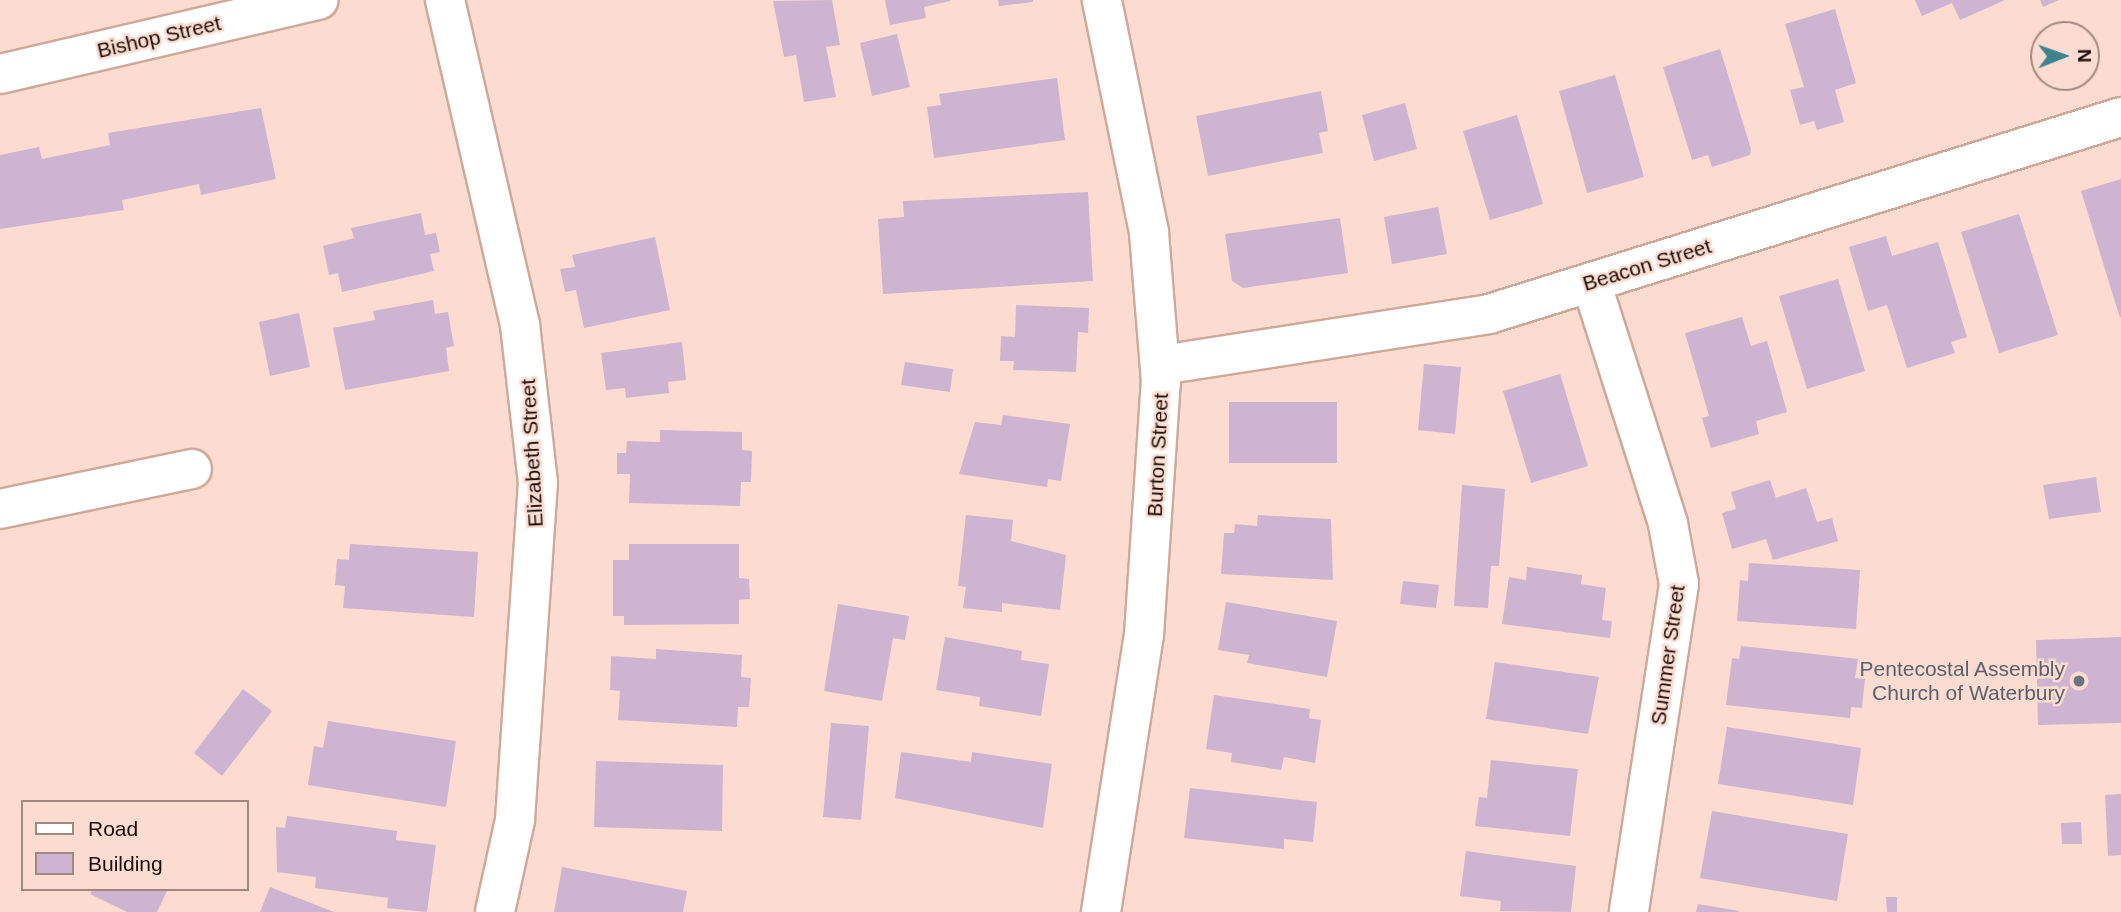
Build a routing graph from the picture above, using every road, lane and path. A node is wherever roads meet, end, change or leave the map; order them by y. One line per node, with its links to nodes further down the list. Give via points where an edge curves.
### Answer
1 (319, 0): 4 (street, Bishop Street)
2 (445, 0): 10 (street, Elizabeth Street, via 520,325 538,482 515,820)
3 (1102, 0): 7 (street, Burton Street, via 1149,232)
4 (0, 74)
5 (2121, 117): 6 (street, Beacon Street)
6 (1591, 282): 7 (street, Beacon Street, via 1465,320); 12 (street, Summer Street, via 1678,567)
7 (1161, 365): 11 (street, Burton Street, via 1144,635)
8 (192, 470): 9 (street)
9 (0, 509)
10 (495, 912)
11 (1101, 912)
12 (1629, 912)

